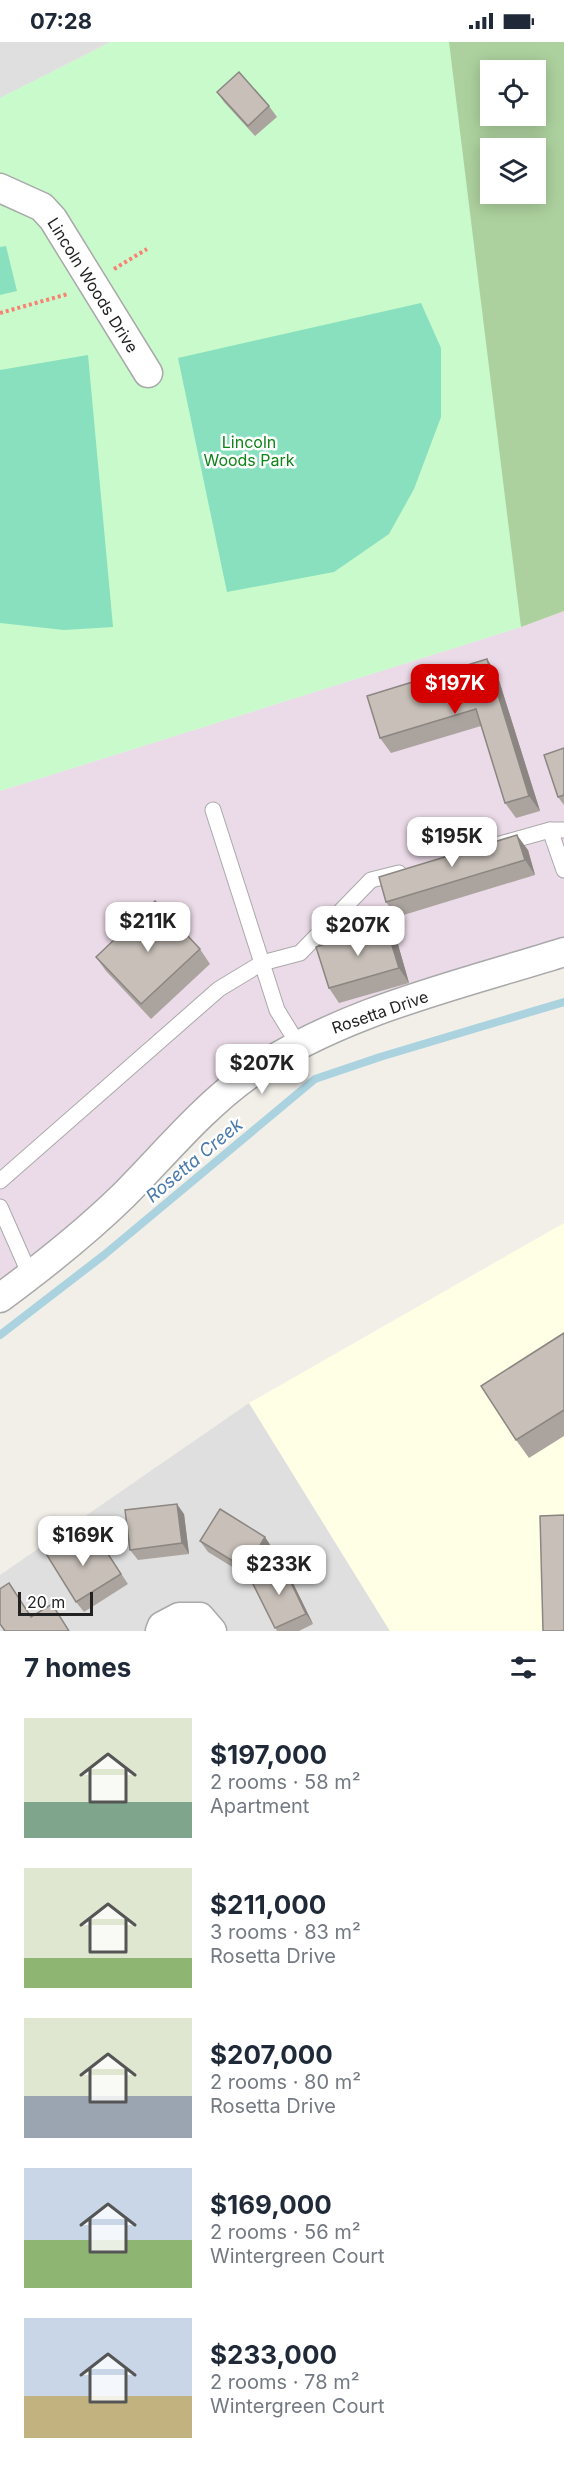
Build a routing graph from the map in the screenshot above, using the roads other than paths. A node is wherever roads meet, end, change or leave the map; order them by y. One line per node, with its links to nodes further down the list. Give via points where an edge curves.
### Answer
1 (0, 188): 2 (street, Lincoln Woods Drive, via 42,207 53,219)
2 (148, 372)
3 (213, 810): 9 (lane)
4 (557, 830): 5 (lane); 7 (lane)
5 (482, 849)
6 (414, 868): 9 (lane, via 371,880 300,953)
7 (564, 870)
8 (564, 952): 10 (street, Rosetta Drive, via 383,1008)
9 (262, 963): 10 (lane, via 277,1010); 11 (lane, via 219,989)
10 (298, 1044): 13 (street, Rosetta Drive, via 221,1097 120,1198)
11 (0, 1181)
12 (0, 1207): 13 (lane)
13 (30, 1275): 14 (street, Rosetta Drive)
14 (0, 1298)
15 (160, 1631): 16 (street, via 179,1617 200,1617)
16 (212, 1631)

